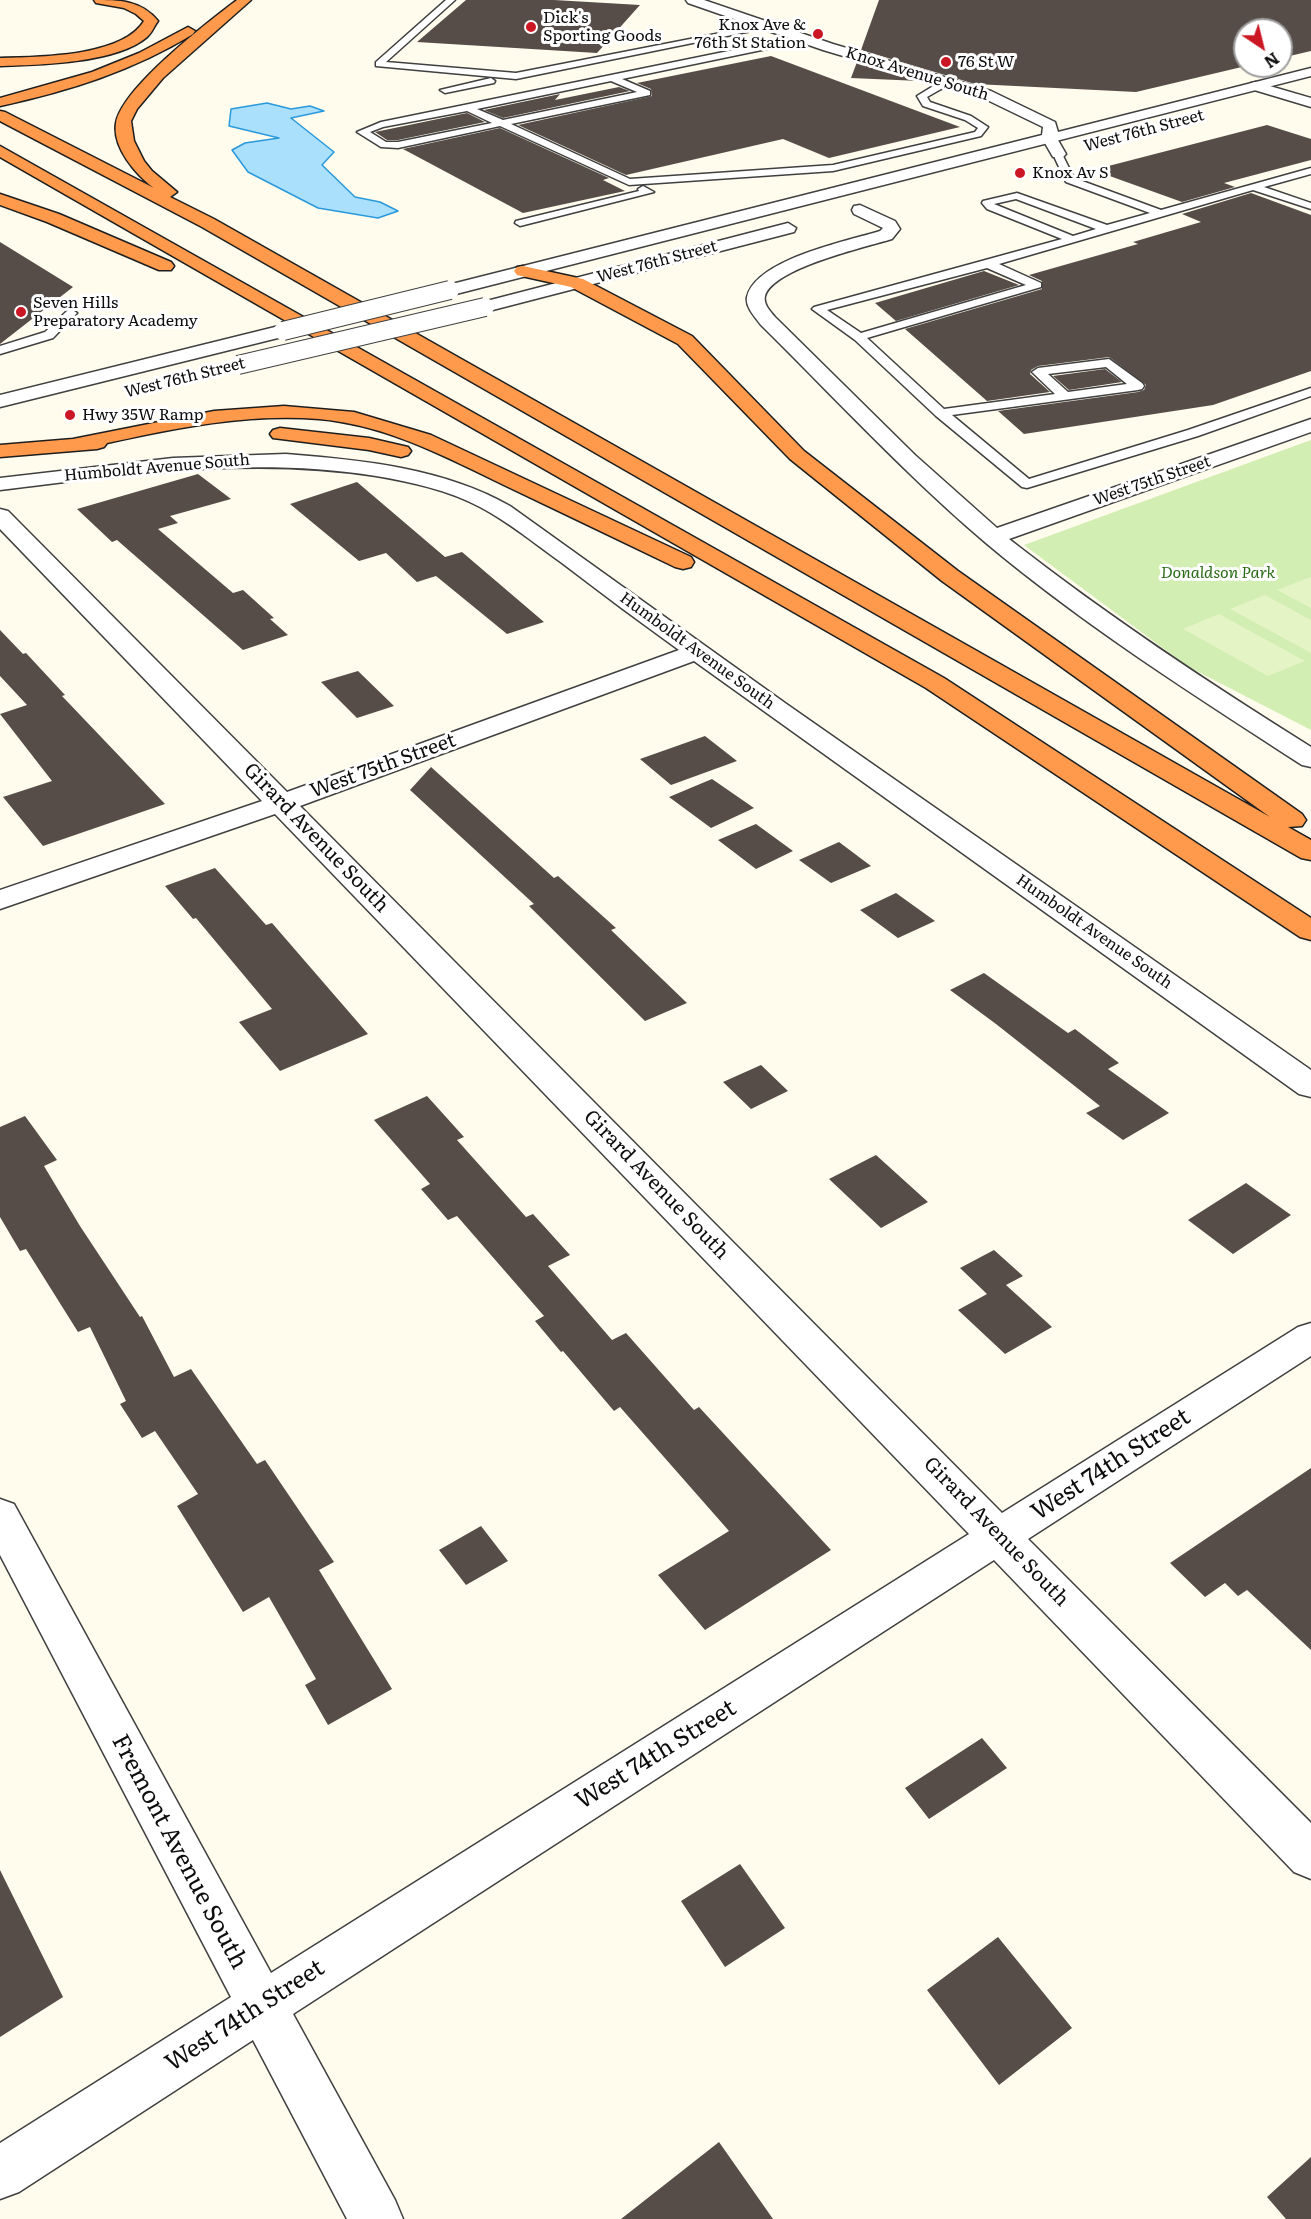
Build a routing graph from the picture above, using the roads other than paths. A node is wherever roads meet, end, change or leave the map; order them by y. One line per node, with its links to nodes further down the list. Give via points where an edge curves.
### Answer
1 (100, 0): 8 (highway, via 119,2 146,13 150,28 104,50)
2 (230, 0): 18 (highway, via 169,43 110,71)
3 (245, 0): 37 (highway, via 156,78 135,100 124,121 127,141 144,172)
4 (451, 0): 10 (lane, via 379,64)
5 (692, 0): 6 (street, Knox Avenue South)
6 (767, 27): 7 (street, Knox Avenue South); 10 (lane)
7 (802, 39): 11 (lane); 12 (street, Knox Avenue South); 14 (street, Knox Avenue South, via 814,50)
8 (0, 62)
9 (1311, 72): 13 (street, West 76th Street)
10 (518, 75): 16 (lane)
11 (614, 79): 21 (lane); 23 (lane, via 647,93)
12 (954, 83): 14 (lane); 24 (street, Knox Avenue South, via 1035,115 1050,124)
13 (1256, 86): 17 (street); 24 (street, West 76th Street)
14 (938, 87): 24 (street, Knox Avenue South); 29 (lane, via 922,96 926,104 968,118 983,127 978,134 833,168)
15 (1311, 89): 17 (street)
16 (445, 90)
17 (1286, 95): 19 (street); 20 (street)
18 (0, 102)
19 (1254, 103)
20 (1311, 103)
21 (468, 108): 23 (lane); 23 (lane, via 362,132 384,144 398,145)
22 (0, 115): 37 (highway)
23 (501, 123): 29 (lane)
24 (1050, 138): 26 (street, Knox Avenue South); 43 (street, West 76th Street)
25 (0, 151): 46 (highway)
26 (1064, 152): 27 (street, West 76th Street); 35 (lane, via 1070,180)
27 (1038, 158)
28 (1311, 171): 30 (lane)
29 (629, 182): 38 (lane, via 649,192)
30 (1254, 187): 33 (lane); 35 (lane)
31 (0, 199): 46 (highway)
32 (883, 203): 34 (street)
33 (1311, 207)
34 (860, 210): 36 (street); 60 (street, via 892,229 886,235 771,276 756,295 757,307 908,459)
35 (1160, 213): 40 (lane)
36 (839, 215)
37 (208, 223): 66 (highway)
38 (520, 223)
39 (808, 223): 44 (street, West 76th Street)
40 (1107, 229): 41 (lane); 41 (lane, via 1017,195 987,204)
41 (1072, 239): 42 (lane)
42 (986, 263): 47 (lane, via 818,309); 47 (lane, via 1037,285)
43 (523, 271): 44 (highway); 52 (street, West 76th Street, bridge)
44 (577, 283): 49 (street, West 76th Street, bridge); 65 (highway, via 685,340 797,455 950,576)
45 (71, 313): 48 (lane, via 49,335)
46 (306, 326): 62 (highway)
47 (859, 337): 53 (lane)
48 (0, 350)
49 (215, 371)
50 (1311, 392): 53 (lane, via 1027,484)
51 (1065, 396): 51 (lane, via 1117,389 1138,386 1109,363 1038,372); 53 (lane)
52 (0, 401)
53 (941, 413)
54 (1311, 425): 60 (street, West 75th Street)
55 (77, 444): 56 (highway); 57 (highway, via 252,434 318,437 369,444); 57 (highway, via 214,417 306,413 389,426)
56 (0, 451)
57 (497, 476): 62 (highway)
58 (0, 484): 61 (street, Humboldt Avenue South, via 191,462 252,459 374,467 479,497 499,508)
59 (0, 516): 64 (street, Girard Avenue South)
60 (993, 537): 63 (street, via 1172,670)
61 (697, 652): 64 (street, West 75th Street); 69 (street, Humboldt Avenue South)
62 (935, 682): 68 (highway)
63 (1311, 759)
64 (282, 803): 67 (street, West 75th Street); 72 (street, Girard Avenue South)
65 (1311, 833)
66 (1311, 852)
67 (0, 900)
68 (1311, 931)
69 (1311, 1086)
70 (1311, 1337): 72 (street, West 74th Street)
71 (0, 1516): 74 (street, Fremont Avenue South)
72 (1001, 1536): 73 (street, Girard Avenue South); 74 (street, West 74th Street)
73 (1311, 1856)
74 (261, 2006): 75 (street, West 74th Street); 76 (street, Fremont Avenue South)
75 (0, 2173)
76 (376, 2219)

